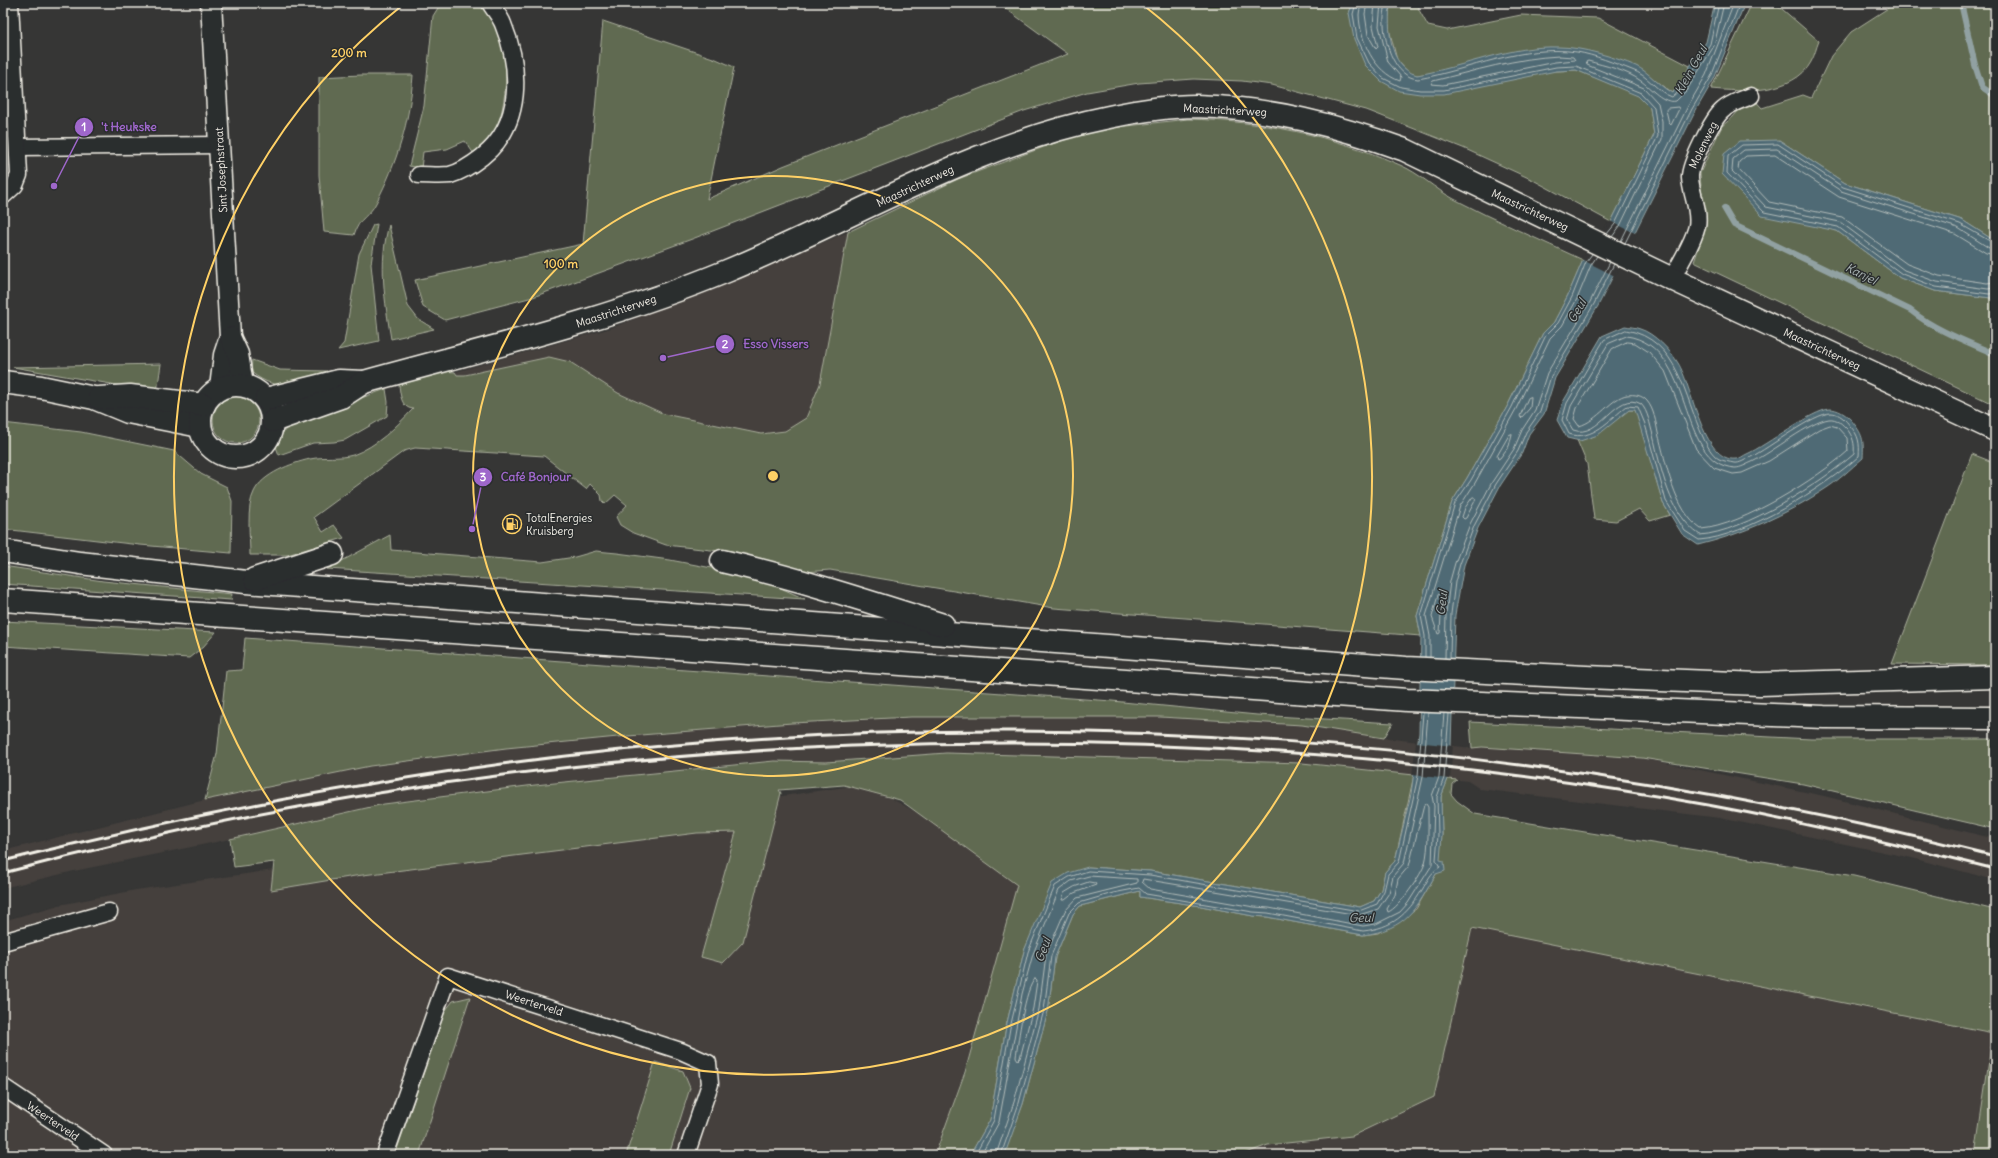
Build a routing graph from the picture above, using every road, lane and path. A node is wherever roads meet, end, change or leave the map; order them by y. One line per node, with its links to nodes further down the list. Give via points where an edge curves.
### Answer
1 (10, 3): 6 (street)
2 (211, 3): 5 (street, Sint Josephstraat)
3 (490, 3): 7 (street, via 502,22 513,54 513,110 506,130 490,151 473,164 450,175)
4 (1750, 96): 9 (street, Molenweg, via 1719,114 1692,166 1690,178 1697,224)
5 (219, 145): 6 (street); 10 (street, Sint Josephstraat)
6 (18, 147): 8 (street, via 19,175 15,185)
7 (419, 175)
8 (3, 196)
9 (1672, 278): 12 (main road, Maastrichterweg, via 1405,150 1334,126 1305,118 1252,110 1194,106 1162,108 1084,122 1020,141 962,164 728,271 629,308); 20 (main road, Maastrichterweg)
10 (230, 337): 13 (street, Sint Josephstraat, via 238,354); 14 (street, Sint Josephstraat, via 224,355)
11 (3, 382): 15 (main road)
12 (364, 382): 16 (main road, Maastrichterweg, via 339,381); 18 (main road, Maastrichterweg, via 341,397)
13 (243, 385): 14 (main road); 16 (main road, via 258,391)
14 (220, 388): 17 (main road, via 210,395)
15 (94, 398): 17 (main road, via 130,396); 19 (main road, via 128,412)
16 (266, 400): 18 (main road, via 271,410)
17 (204, 405): 19 (main road)
18 (272, 421): 19 (main road, via 270,433 260,448 238,457 221,454 211,447)
19 (200, 426)
20 (1995, 430)
21 (3, 551): 24 (main road, via 80,563)
22 (332, 554): 24 (main road)
23 (722, 561): 26 (main road)
24 (246, 582): 26 (main road)
25 (3, 600): 28 (main road, via 1407,700 1824,717)
26 (978, 636): 27 (main road, via 1406,668 1760,684)
27 (1995, 677)
28 (1995, 718)
29 (108, 912): 30 (street)
30 (3, 942)
31 (3, 1087): 32 (street, Weerterveld)
32 (104, 1155)
33 (385, 1155): 34 (street, Weerterveld, via 448,976 682,1052 708,1063 710,1084)
34 (686, 1155)

